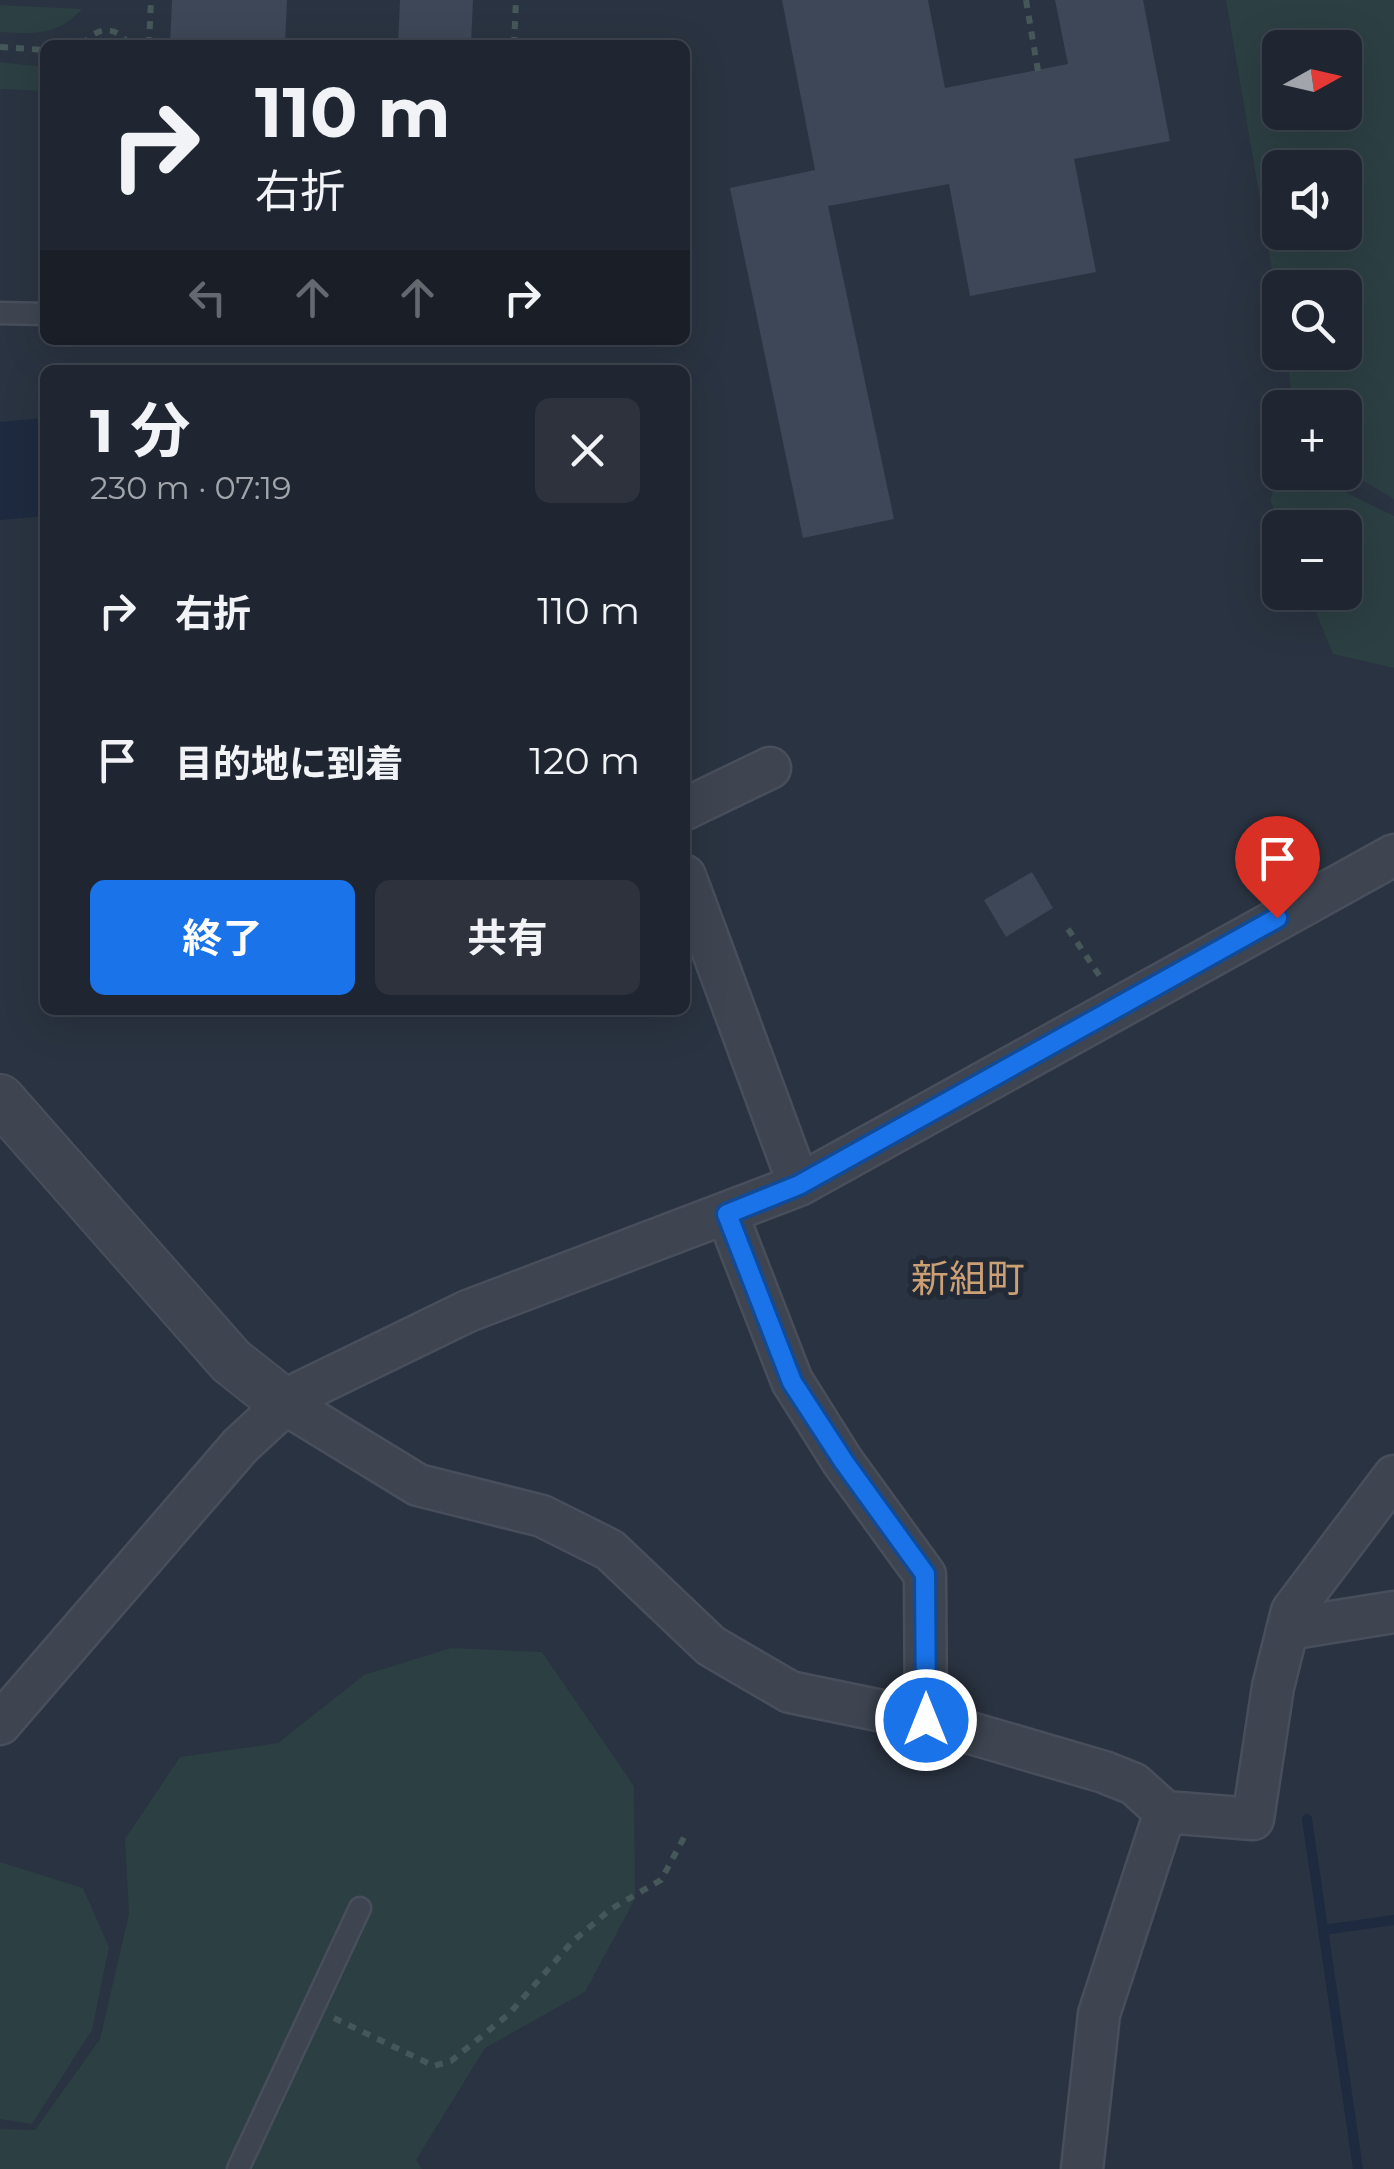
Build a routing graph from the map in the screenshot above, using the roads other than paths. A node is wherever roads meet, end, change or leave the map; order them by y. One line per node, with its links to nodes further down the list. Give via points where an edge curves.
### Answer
1 (0, 313): 2 (lane)
2 (40, 314)
3 (770, 768): 4 (street)
4 (690, 807)
5 (1394, 855): 8 (street)
6 (690, 890): 8 (street)
7 (0, 1099): 10 (street, via 231,1361)
8 (799, 1185): 9 (street)
9 (727, 1214): 10 (street, via 468,1311); 14 (street, via 792,1382 925,1574)
10 (284, 1403): 14 (street, via 418,1485 542,1516 610,1550 710,1646 790,1692); 15 (street)
11 (1394, 1476): 13 (street, via 1292,1611)
12 (1394, 1612): 13 (street)
13 (1288, 1629): 16 (street, via 1253,1819)
14 (926, 1720): 16 (street, via 1104,1772 1134,1784)
15 (0, 1724)
16 (1164, 1812): 19 (street, via 1099,2014)
17 (360, 1908): 18 (lane)
18 (238, 2169)
19 (1082, 2169)

